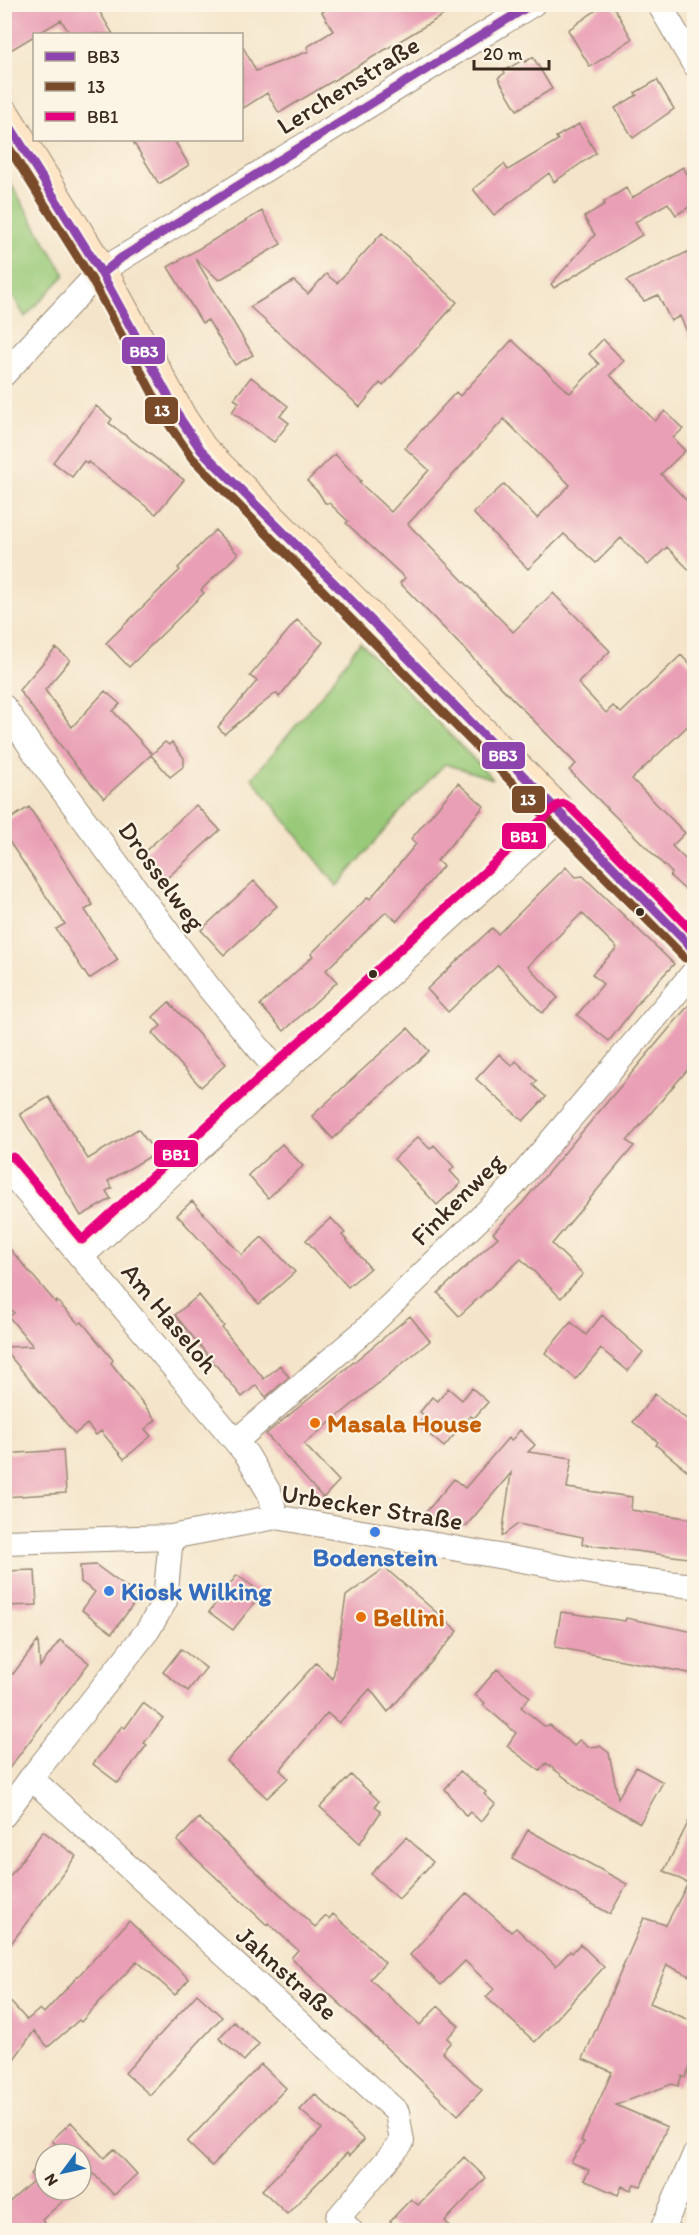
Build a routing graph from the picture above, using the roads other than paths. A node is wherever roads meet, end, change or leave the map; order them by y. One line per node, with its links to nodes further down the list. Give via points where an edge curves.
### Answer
1 (533, 4): 5 (street, Lerchenstraße, via 121,258)
2 (659, 4): 3 (street)
3 (694, 64)
4 (8, 127): 5 (street)
5 (102, 274): 6 (street); 8 (street, via 201,450)
6 (4, 374)
7 (4, 707): 11 (street, Drosselweg, via 209,988)
8 (562, 816): 9 (street); 11 (street)
9 (694, 950)
10 (694, 972): 14 (street, Finkenweg, via 513,1186 363,1332)
11 (281, 1075): 13 (street)
12 (4, 1165): 13 (street, Am Haseloh)
13 (81, 1257): 14 (street, Am Haseloh)
14 (236, 1442): 15 (street, Am Haseloh, via 270,1494)
15 (276, 1517): 16 (street, Urbecker Straße); 18 (street, Urbecker Straße, via 630,1579)
16 (171, 1537): 17 (street, Urbecker Straße); 19 (street, via 165,1601 148,1630)
17 (4, 1542)
18 (694, 1586)
19 (31, 1778): 20 (street); 22 (street, Jahnstraße, via 397,2112 402,2142)
20 (4, 1815)
21 (694, 2157): 23 (street)
22 (338, 2226)
23 (662, 2230)

